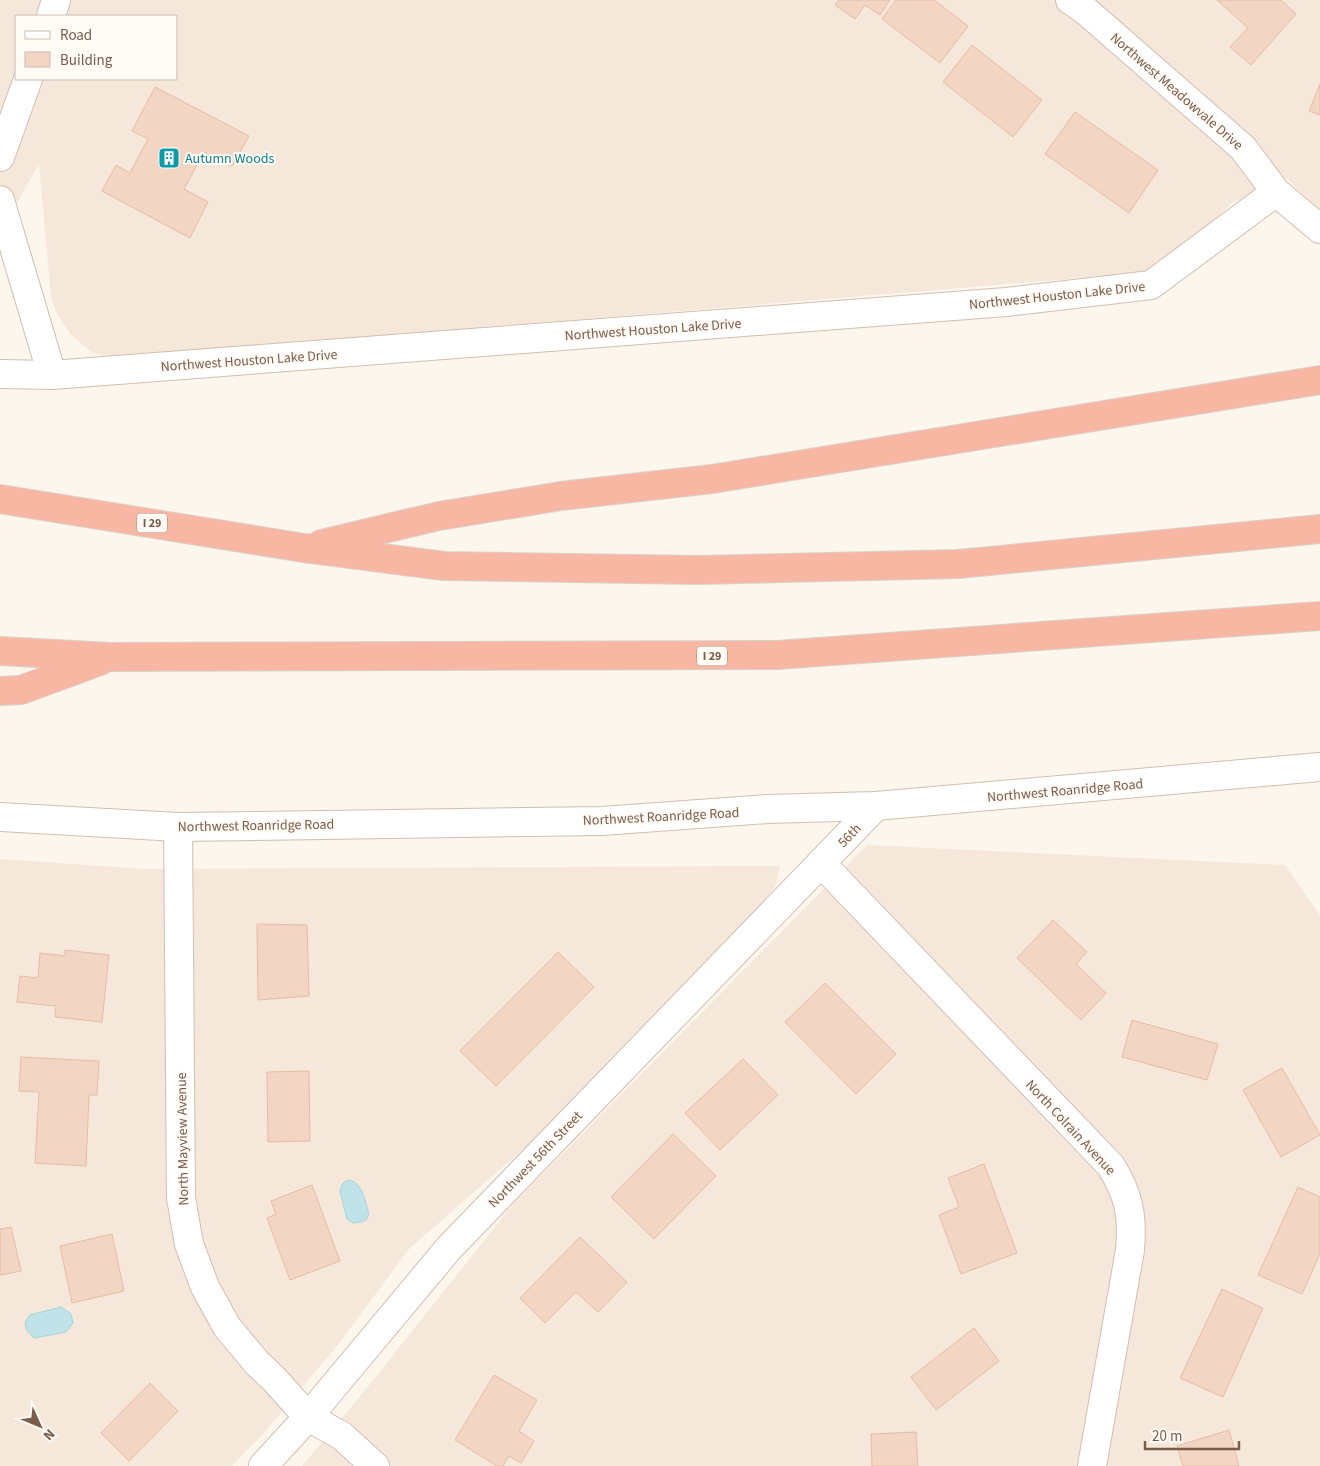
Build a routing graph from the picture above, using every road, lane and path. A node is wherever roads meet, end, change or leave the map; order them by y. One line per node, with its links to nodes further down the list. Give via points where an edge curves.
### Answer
1 (56, 0): 3 (street)
2 (1070, 0): 6 (street, Northwest Meadowvale Drive, via 1243,148)
3 (51, 15)
4 (28, 80): 5 (street)
5 (0, 157)
6 (1276, 192): 8 (street, Northwest Meadowvale Drive); 10 (street, Northwest Houston Lake Drive, via 1151,285 1006,302)
7 (0, 200): 10 (street)
8 (1320, 229)
9 (0, 374): 10 (street, Northwest Houston Lake Drive)
10 (52, 375)
11 (1320, 380): 14 (highway, via 722,478 561,496 438,516)
12 (0, 498): 14 (highway, I 29)
13 (1309, 530): 14 (highway, I 29, via 958,564 698,570 444,566)
14 (304, 548)
15 (1315, 616): 17 (highway, I 29, via 776,655)
16 (0, 651): 17 (highway, I 29)
17 (111, 657): 18 (highway, via 20,690)
18 (0, 691)
19 (1320, 768): 20 (street, Northwest Roanridge Road)
20 (876, 806): 22 (street, Northwest Roanridge Road, via 767,809 602,821); 23 (street, 56th)
21 (0, 817): 22 (street, Northwest Roanridge Road)
22 (178, 827): 24 (street, North Mayview Avenue, via 181,1198 189,1244 205,1287 227,1327)
23 (821, 863): 24 (street, Northwest 56th Street, via 449,1248); 27 (street, North Colrain Avenue, via 1111,1166 1123,1185 1130,1209 1130,1250)
24 (308, 1417): 25 (street, Northwest 56th Street); 26 (street, North Mayview Avenue, via 342,1436)
25 (263, 1466)
26 (375, 1466)
27 (1092, 1466)

